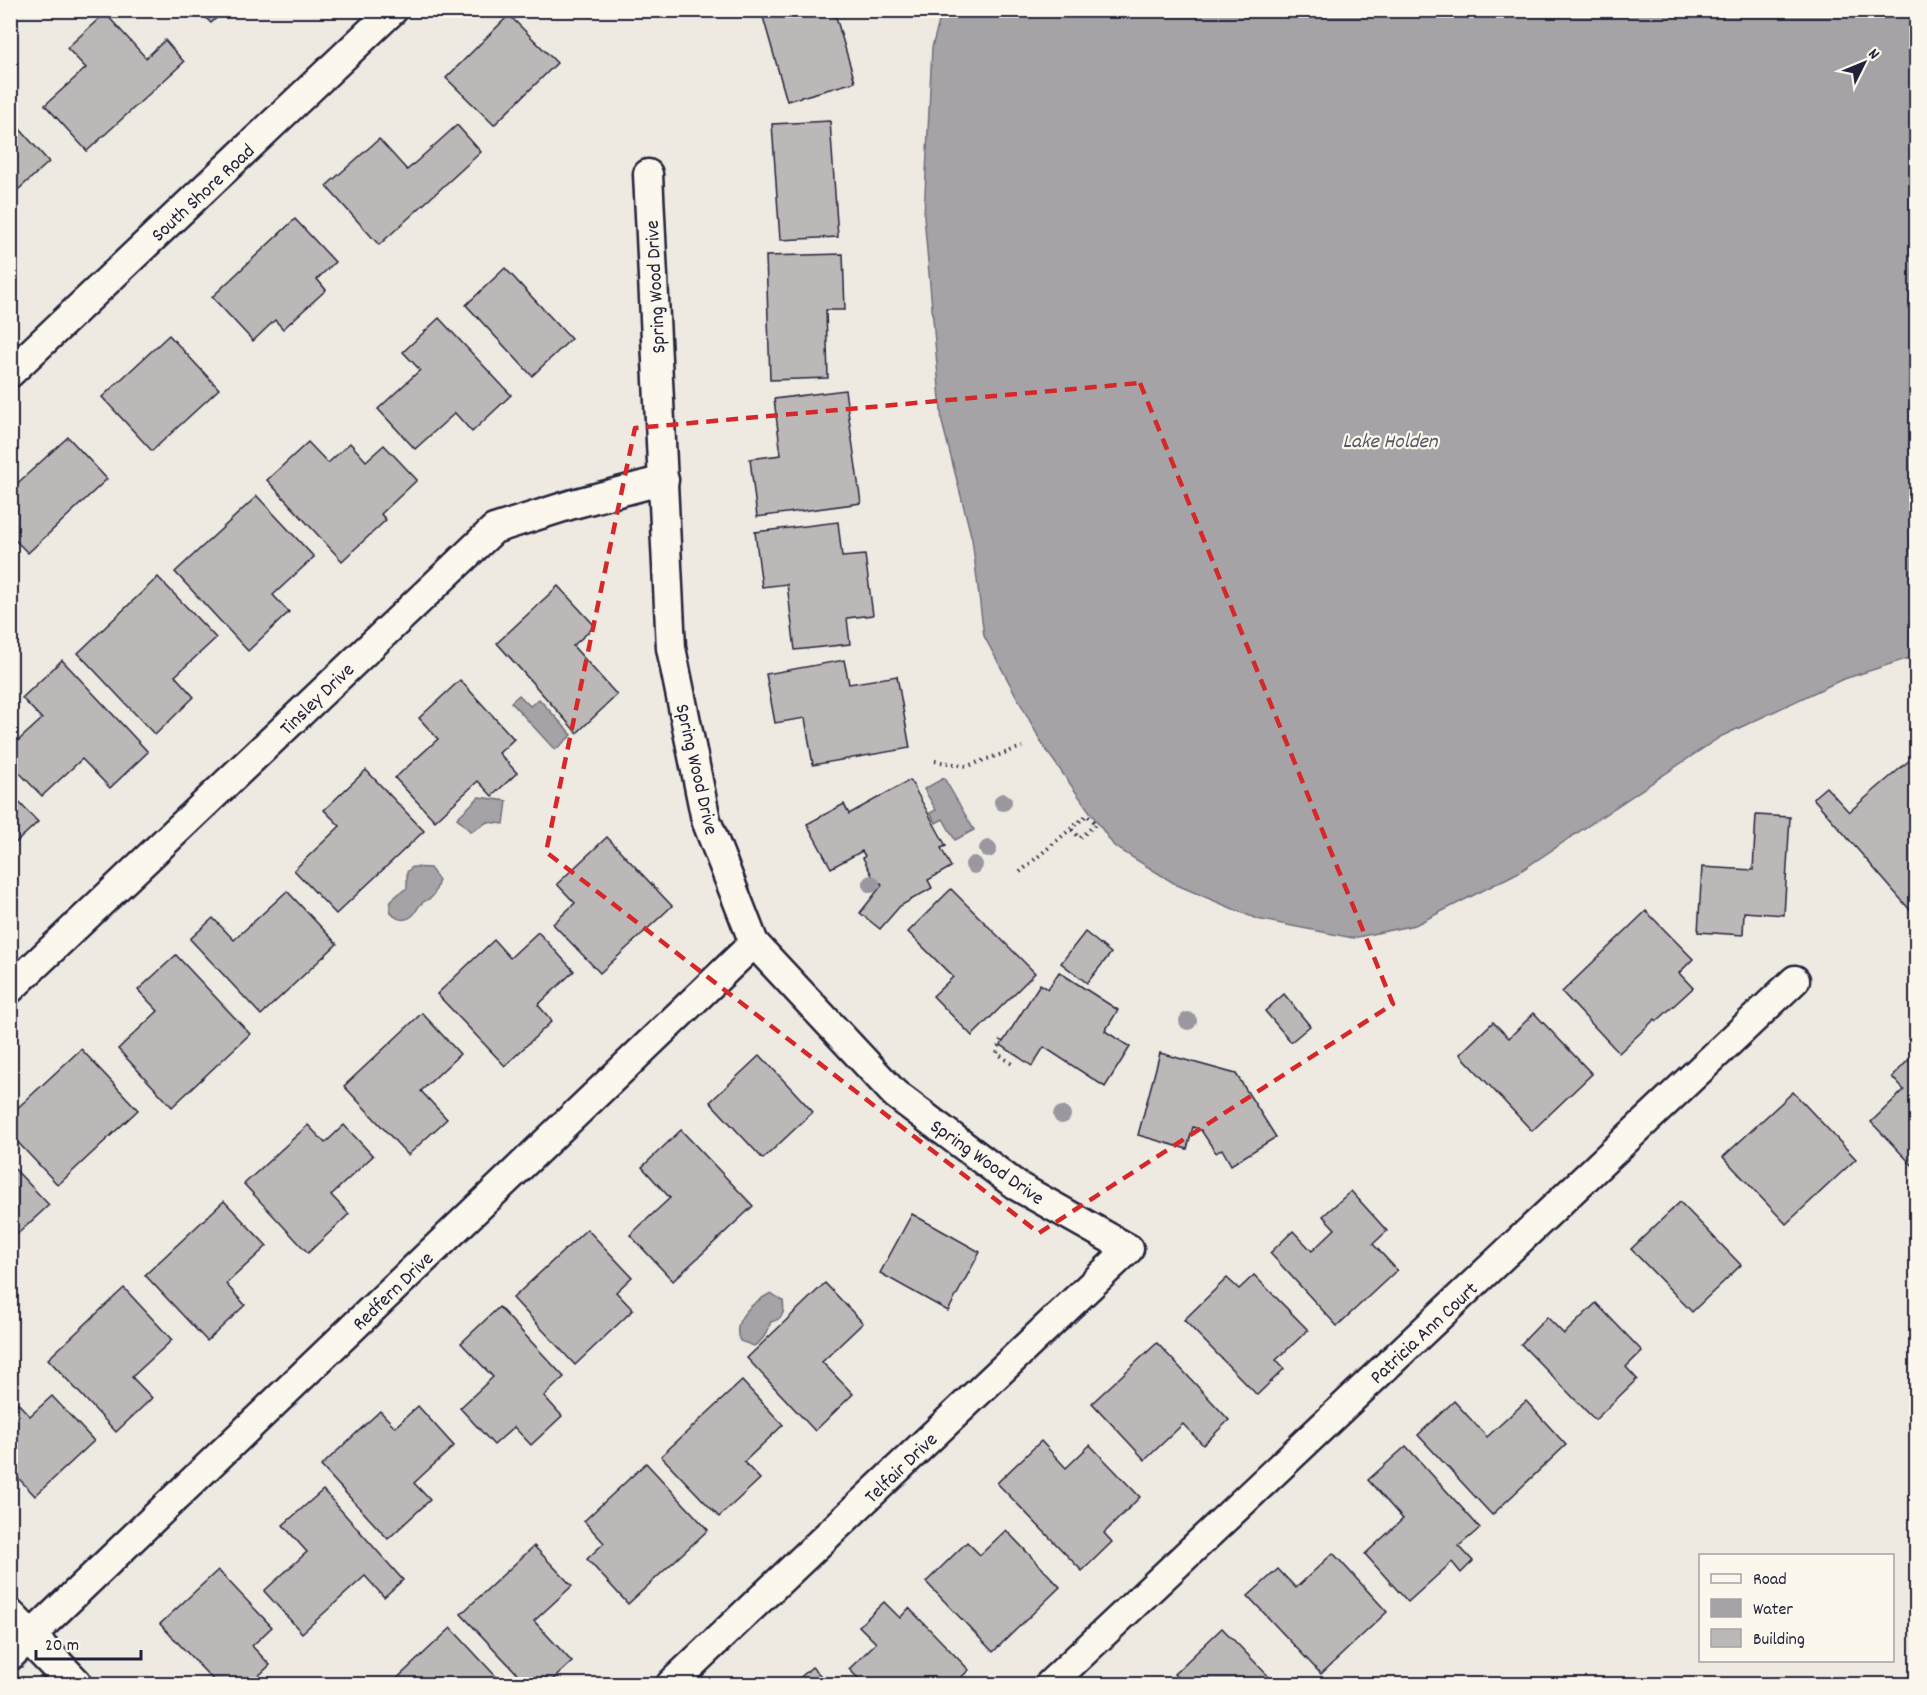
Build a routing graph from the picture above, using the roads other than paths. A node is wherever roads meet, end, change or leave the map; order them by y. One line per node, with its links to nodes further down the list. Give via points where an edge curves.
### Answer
1 (393, 10): 3 (street, South Shore Road)
2 (648, 174): 4 (street, Spring Wood Drive)
3 (10, 373)
4 (664, 480): 5 (street, Spring Wood Drive, via 671,648 706,820); 7 (street, Tinsley Drive, via 494,529)
5 (754, 943): 8 (street, Spring Wood Drive, via 895,1094 1017,1186); 9 (street, Redfern Drive)
6 (1795, 980): 12 (street, Patricia Ann Court)
7 (10, 989)
8 (1129, 1249): 11 (street, Telfair Drive)
9 (17, 1637): 10 (street)
10 (75, 1684)
11 (670, 1684)
12 (1050, 1684)

